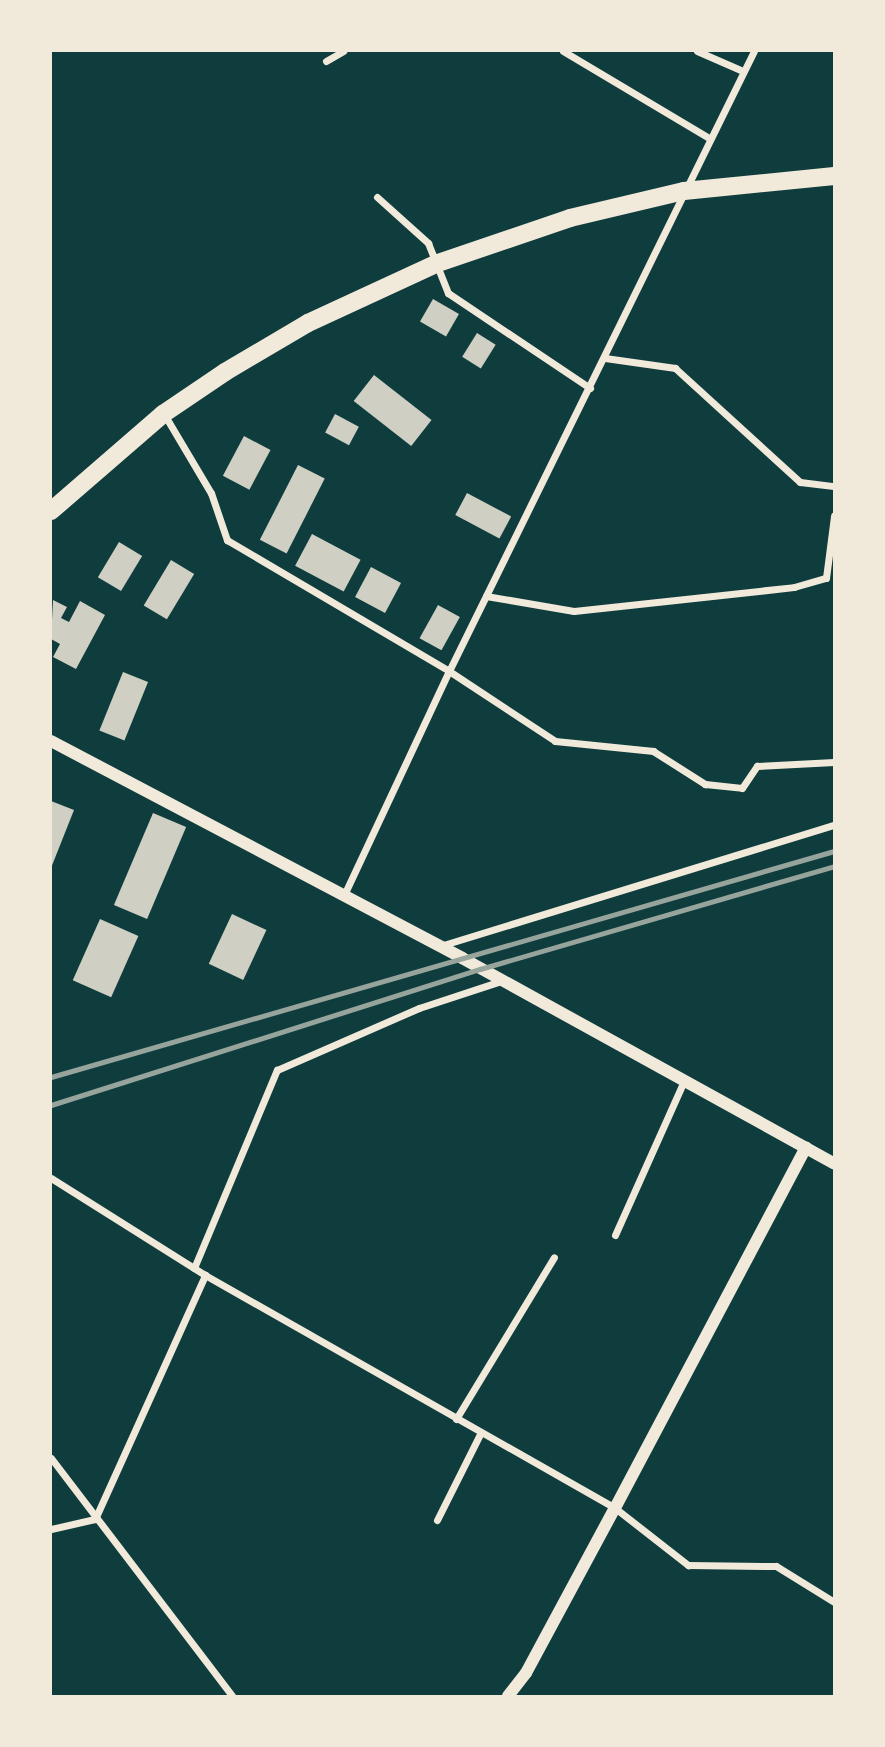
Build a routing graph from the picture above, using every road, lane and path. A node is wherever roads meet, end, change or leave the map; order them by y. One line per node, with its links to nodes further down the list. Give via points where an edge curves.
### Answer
1 (343, 51): 5 (street)
2 (563, 51): 7 (street)
3 (697, 51): 6 (street)
4 (754, 51): 6 (street)
5 (326, 61)
6 (743, 71): 7 (street)
7 (709, 138): 9 (street)
8 (834, 176): 9 (main road)
9 (684, 191): 11 (main road, via 570,218); 12 (street)
10 (377, 197): 11 (street, via 428,243)
11 (438, 263): 13 (street, via 448,293); 14 (main road, via 308,323)
12 (605, 358): 13 (street); 15 (street, via 675,368 800,482)
13 (590, 388): 18 (street)
14 (163, 414): 16 (main road); 19 (street, via 211,493 227,540)
15 (834, 486)
16 (51, 511)
17 (834, 516): 18 (street, via 827,578 794,587 574,611)
18 (486, 596): 19 (street)
19 (449, 671): 21 (street, via 555,741 653,751 705,784 742,788 758,766); 23 (street)
20 (51, 741): 23 (street)
21 (834, 762)
22 (834, 825): 24 (street)
23 (344, 895): 24 (street)
24 (439, 946): 25 (street)
25 (502, 981): 26 (street); 32 (street, via 419,1009 277,1070)
26 (684, 1080): 27 (street); 30 (street)
27 (806, 1147): 28 (street); 37 (street)
28 (834, 1163)
29 (51, 1178): 32 (street)
30 (615, 1235)
31 (554, 1257): 34 (street)
32 (194, 1268): 33 (street)
33 (205, 1275): 34 (street); 38 (street)
34 (457, 1419): 35 (street)
35 (481, 1432): 37 (street); 39 (street)
36 (51, 1458): 38 (street)
37 (615, 1508): 41 (street, via 688,1565 776,1566); 43 (street, via 526,1672)
38 (95, 1519): 40 (street); 42 (street)
39 (437, 1520)
40 (51, 1529)
41 (834, 1602)
42 (232, 1696)
43 (508, 1696)

